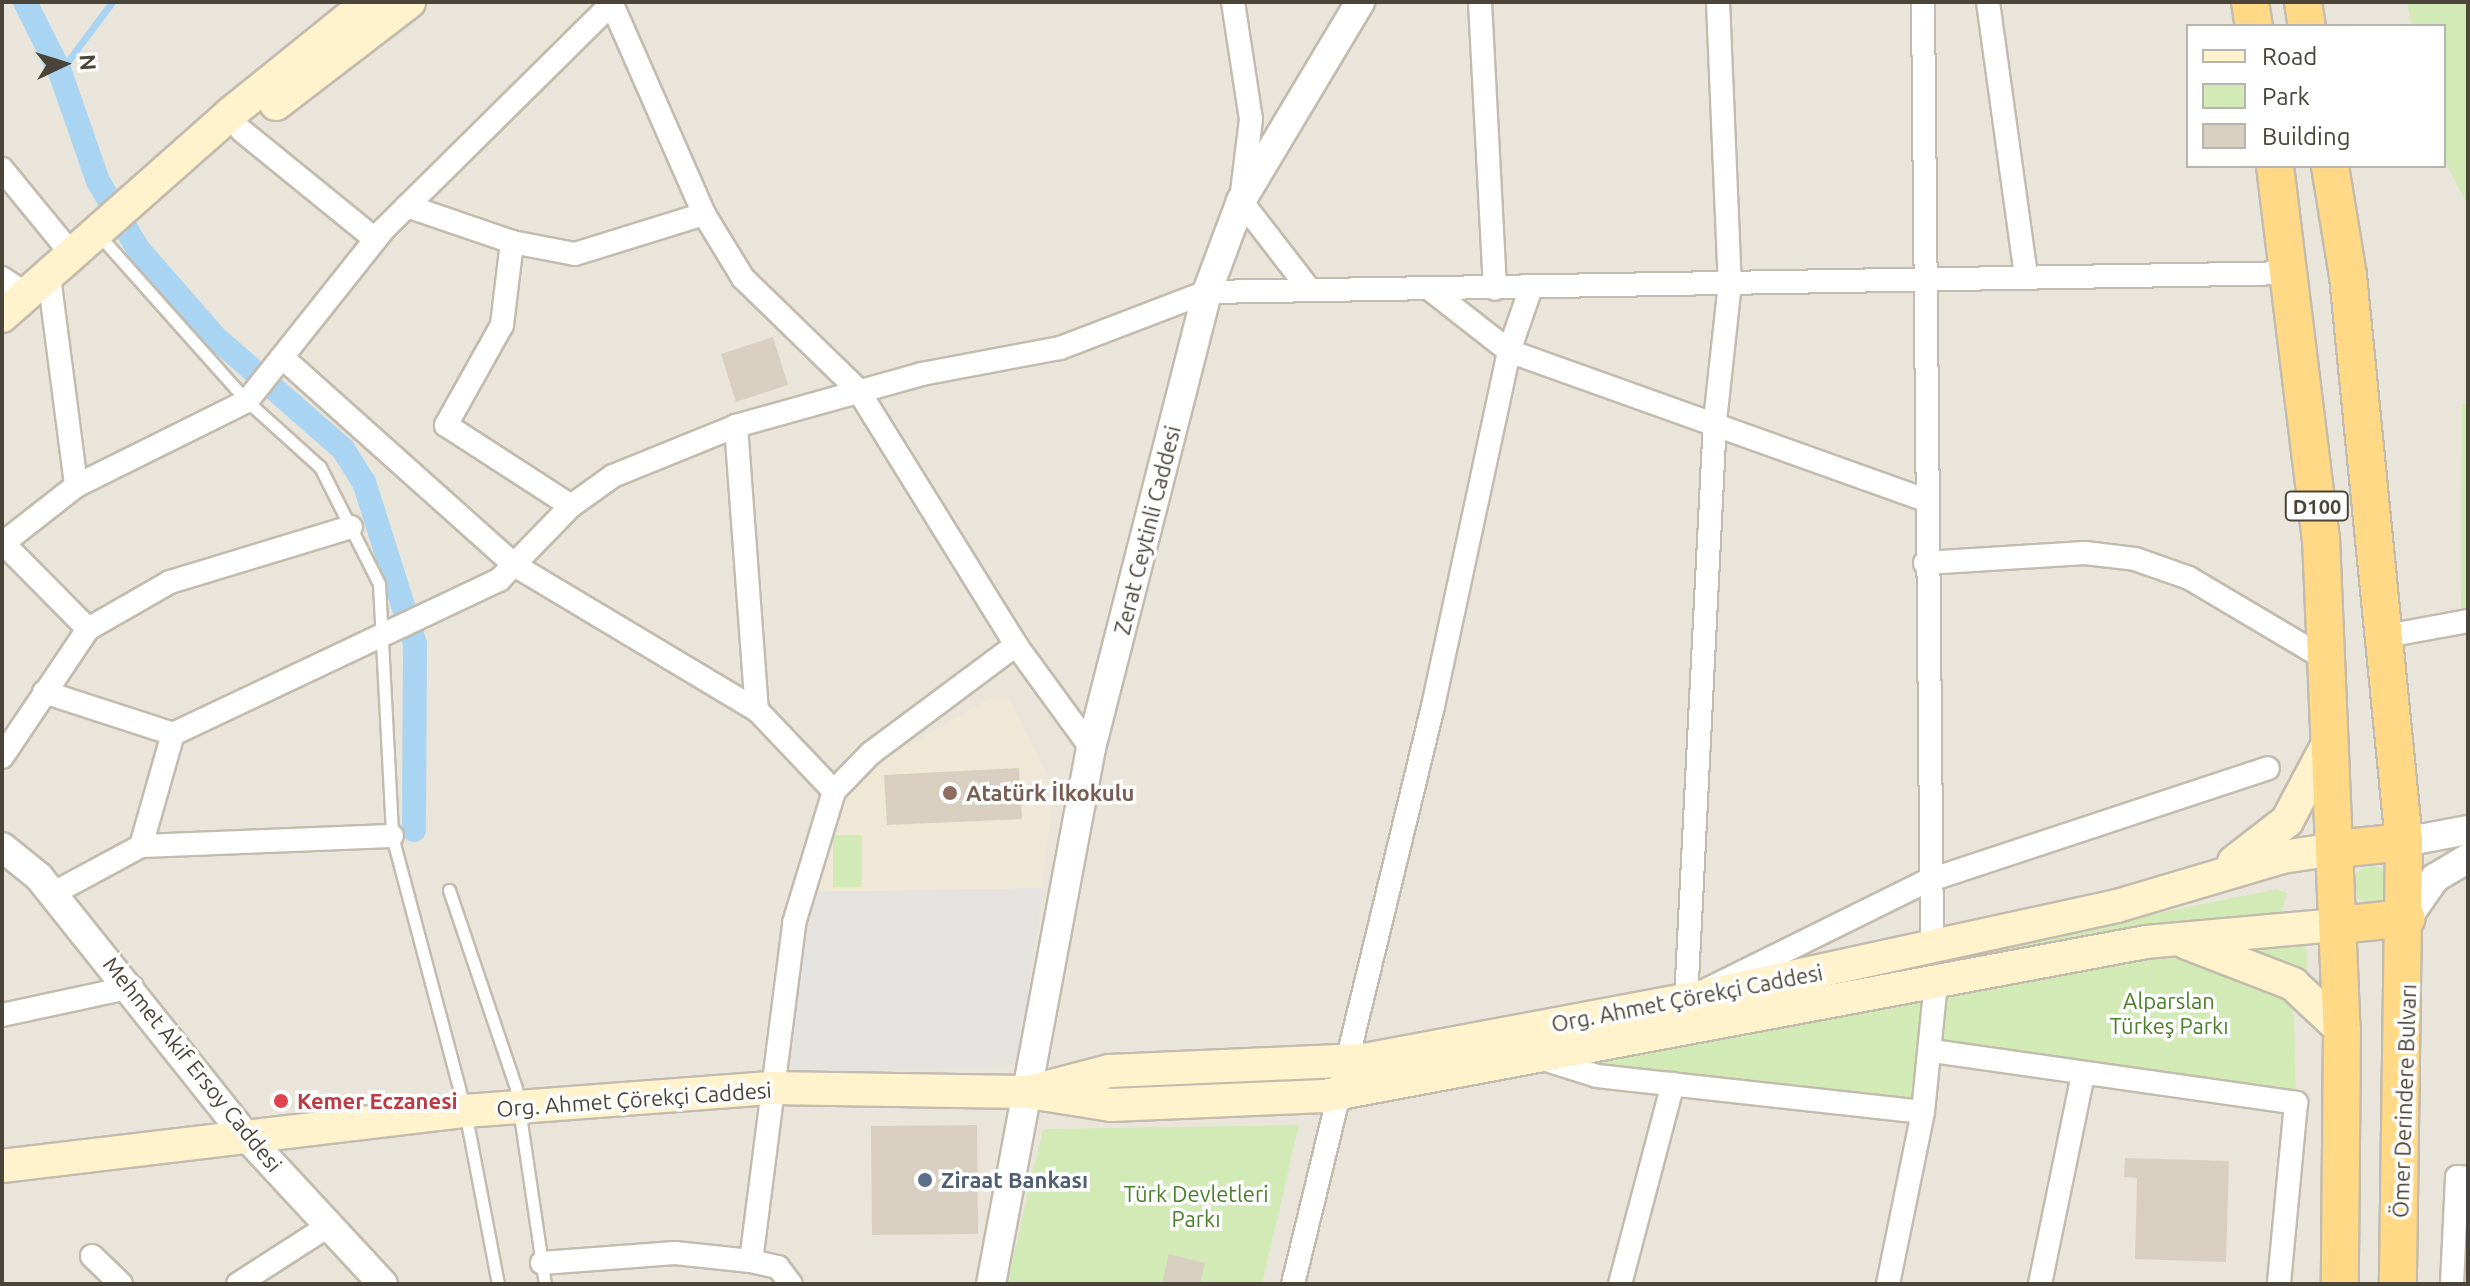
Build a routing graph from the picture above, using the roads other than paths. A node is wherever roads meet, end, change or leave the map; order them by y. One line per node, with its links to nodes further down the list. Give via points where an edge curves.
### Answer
1 (369, 2): 18 (main road)
2 (409, 2): 14 (main road)
3 (1233, 2): 19 (street, via 1251,119)
4 (1360, 2): 19 (street, Zerat Ceytinli Caddesi)
5 (1480, 2): 33 (street)
6 (1718, 2): 29 (street)
7 (1923, 2): 27 (street)
8 (1988, 2): 28 (street)
9 (2250, 2): 12 (highway)
10 (2303, 2): 13 (highway)
11 (611, 3): 20 (street); 21 (street)
12 (2254, 24)
13 (2307, 24)
14 (242, 131): 18 (main road); 23 (street)
15 (2275, 168): 26 (highway, D100)
16 (2330, 168): 53 (highway, D100, via 2348,276)
17 (2, 169): 25 (street)
18 (140, 195): 22 (main road)
19 (1241, 201): 31 (street); 35 (street, Zerat Ceytinli Caddesi)
20 (407, 206): 23 (street); 24 (street)
21 (704, 214): 24 (street, via 575,254); 39 (street, via 766,304)
22 (95, 230): 25 (main road); 40 (lane)
23 (375, 239): 38 (street)
24 (512, 242): 45 (street, via 502,325 446,425)
25 (59, 260): 30 (main road); 43 (street)
26 (2292, 273): 28 (street); 55 (highway, D100)
27 (1926, 275): 28 (street); 29 (street); 44 (street)
28 (2026, 275)
29 (1730, 283): 32 (street); 41 (street)
30 (13, 285): 36 (main road)
31 (1306, 285): 34 (street); 35 (street)
32 (1531, 288): 33 (street); 37 (street)
33 (1495, 289): 34 (street)
34 (1431, 290): 37 (street)
35 (1207, 292): 39 (street, via 1052,351); 60 (street, Zerat Ceytinli Caddesi)
36 (2, 316)
37 (1509, 351): 41 (street); 86 (street)
38 (283, 358): 40 (street); 49 (street)
39 (858, 390): 42 (street); 54 (street)
40 (247, 401): 43 (street); 46 (lane, via 320,467)
41 (1715, 420): 44 (street); 81 (street)
42 (736, 426): 45 (street, via 624,471); 57 (street)
43 (76, 486): 47 (street)
44 (1925, 500): 48 (street)
45 (571, 506): 49 (street)
46 (351, 527): 51 (lane, via 379,584); 52 (street, via 170,582)
47 (2, 544): 52 (street)
48 (1925, 563): 55 (street, via 2085,553 2135,559 2189,578); 71 (street)
49 (516, 566): 51 (street); 57 (street)
50 (2468, 621): 53 (street)
51 (390, 627): 58 (street); 65 (lane)
52 (88, 629): 56 (street)
53 (2381, 637): 66 (highway, D100)
54 (1016, 645): 60 (street); 63 (street, via 871,753)
55 (2327, 660): 59 (highway, D100)
56 (44, 692): 58 (street); 61 (street)
57 (757, 710): 63 (street)
58 (173, 734): 67 (street)
59 (2330, 739): 69 (highway, D100); 73 (main road, via 2310,787 2274,834)
60 (1091, 748): 90 (street, Zerat Ceytinli Caddesi)
61 (2, 757)
62 (2268, 768): 71 (street)
63 (834, 791): 89 (street, via 796,909)
64 (2468, 830): 66 (street)
65 (392, 836): 67 (street); 93 (lane)
66 (2404, 842): 69 (highway); 75 (highway, D100)
67 (141, 846): 74 (street)
68 (2, 847): 74 (street, Mehmet Akif Ersoy Caddesi)
69 (2336, 849): 73 (main road, Org. Ahmet Çörekçi Caddesi, via 2282,857); 76 (highway, D100)
70 (2468, 858): 75 (street, via 2435,878)
71 (1927, 881): 78 (street); 81 (street)
72 (449, 890): 92 (lane)
73 (2178, 890): 78 (main road, Org. Ahmet Çörekçi Caddesi)
74 (52, 894): 80 (street, Mehmet Akif Ersoy Caddesi)
75 (2407, 918): 76 (highway); 114 (highway, Ömer Derindere Bulvarı / D100)
76 (2338, 925): 77 (main road, Org. Ahmet Çörekçi Caddesi); 83 (highway, D100)
77 (2172, 938): 79 (main road, Org. Ahmet Çörekçi Caddesi); 83 (main road, Org. Ahmet Çörekçi Caddesi, via 2270,971 2310,996)
78 (1932, 948): 81 (main road, Org. Ahmet Çörekçi Caddesi)
79 (1936, 981): 84 (main road, Org. Ahmet Çörekçi Caddesi); 85 (street)
80 (132, 987): 82 (street); 95 (street, Mehmet Akif Ersoy Caddesi)
81 (1686, 1000): 84 (main road, Org. Ahmet Çörekçi Caddesi)
82 (2, 1015)
83 (2342, 1030): 113 (highway, D100)
84 (1537, 1043): 86 (main road, Org. Ahmet Çörekçi Caddesi); 88 (street, via 1579,1073); 91 (main road, Org. Ahmet Çörekçi Caddesi)
85 (1932, 1051): 87 (street); 94 (street)
86 (1347, 1062): 90 (main road, Org. Ahmet Çörekçi Caddesi, via 1109,1071); 91 (street)
87 (2083, 1075): 111 (street); 112 (street, via 2296,1103)
88 (1673, 1084): 94 (street); 109 (street)
89 (770, 1088): 90 (main road, Org. Ahmet Çörekçi Caddesi); 92 (main road, Org. Ahmet Çörekçi Caddesi); 100 (street)
90 (1029, 1092): 91 (main road, Org. Ahmet Çörekçi Caddesi, via 1111,1105); 107 (street, Zerat Ceytinli Caddesi)
91 (1340, 1094): 108 (street)
92 (519, 1106): 93 (main road, Org. Ahmet Çörekçi Caddesi); 101 (lane)
93 (465, 1111): 95 (main road, Org. Ahmet Çörekçi Caddesi); 105 (lane)
94 (1923, 1112): 110 (street)
95 (245, 1135): 96 (main road, Org. Ahmet Çörekçi Caddesi); 98 (street, Mehmet Akif Ersoy Caddesi)
96 (2, 1166)
97 (2468, 1178): 115 (street, via 2457,1177)
98 (330, 1225): 103 (street); 104 (street, Mehmet Akif Ersoy Caddesi)
99 (92, 1256): 102 (street)
100 (751, 1261): 101 (street, via 675,1253); 106 (street, via 778,1267)
101 (544, 1274)
102 (121, 1284)
103 (238, 1284)
104 (383, 1284)
105 (498, 1284)
106 (791, 1284)
107 (991, 1284)
108 (1293, 1284)
109 (1620, 1284)
110 (1888, 1284)
111 (2040, 1284)
112 (2279, 1284)
113 (2340, 1284)
114 (2398, 1284)
115 (2452, 1284)

